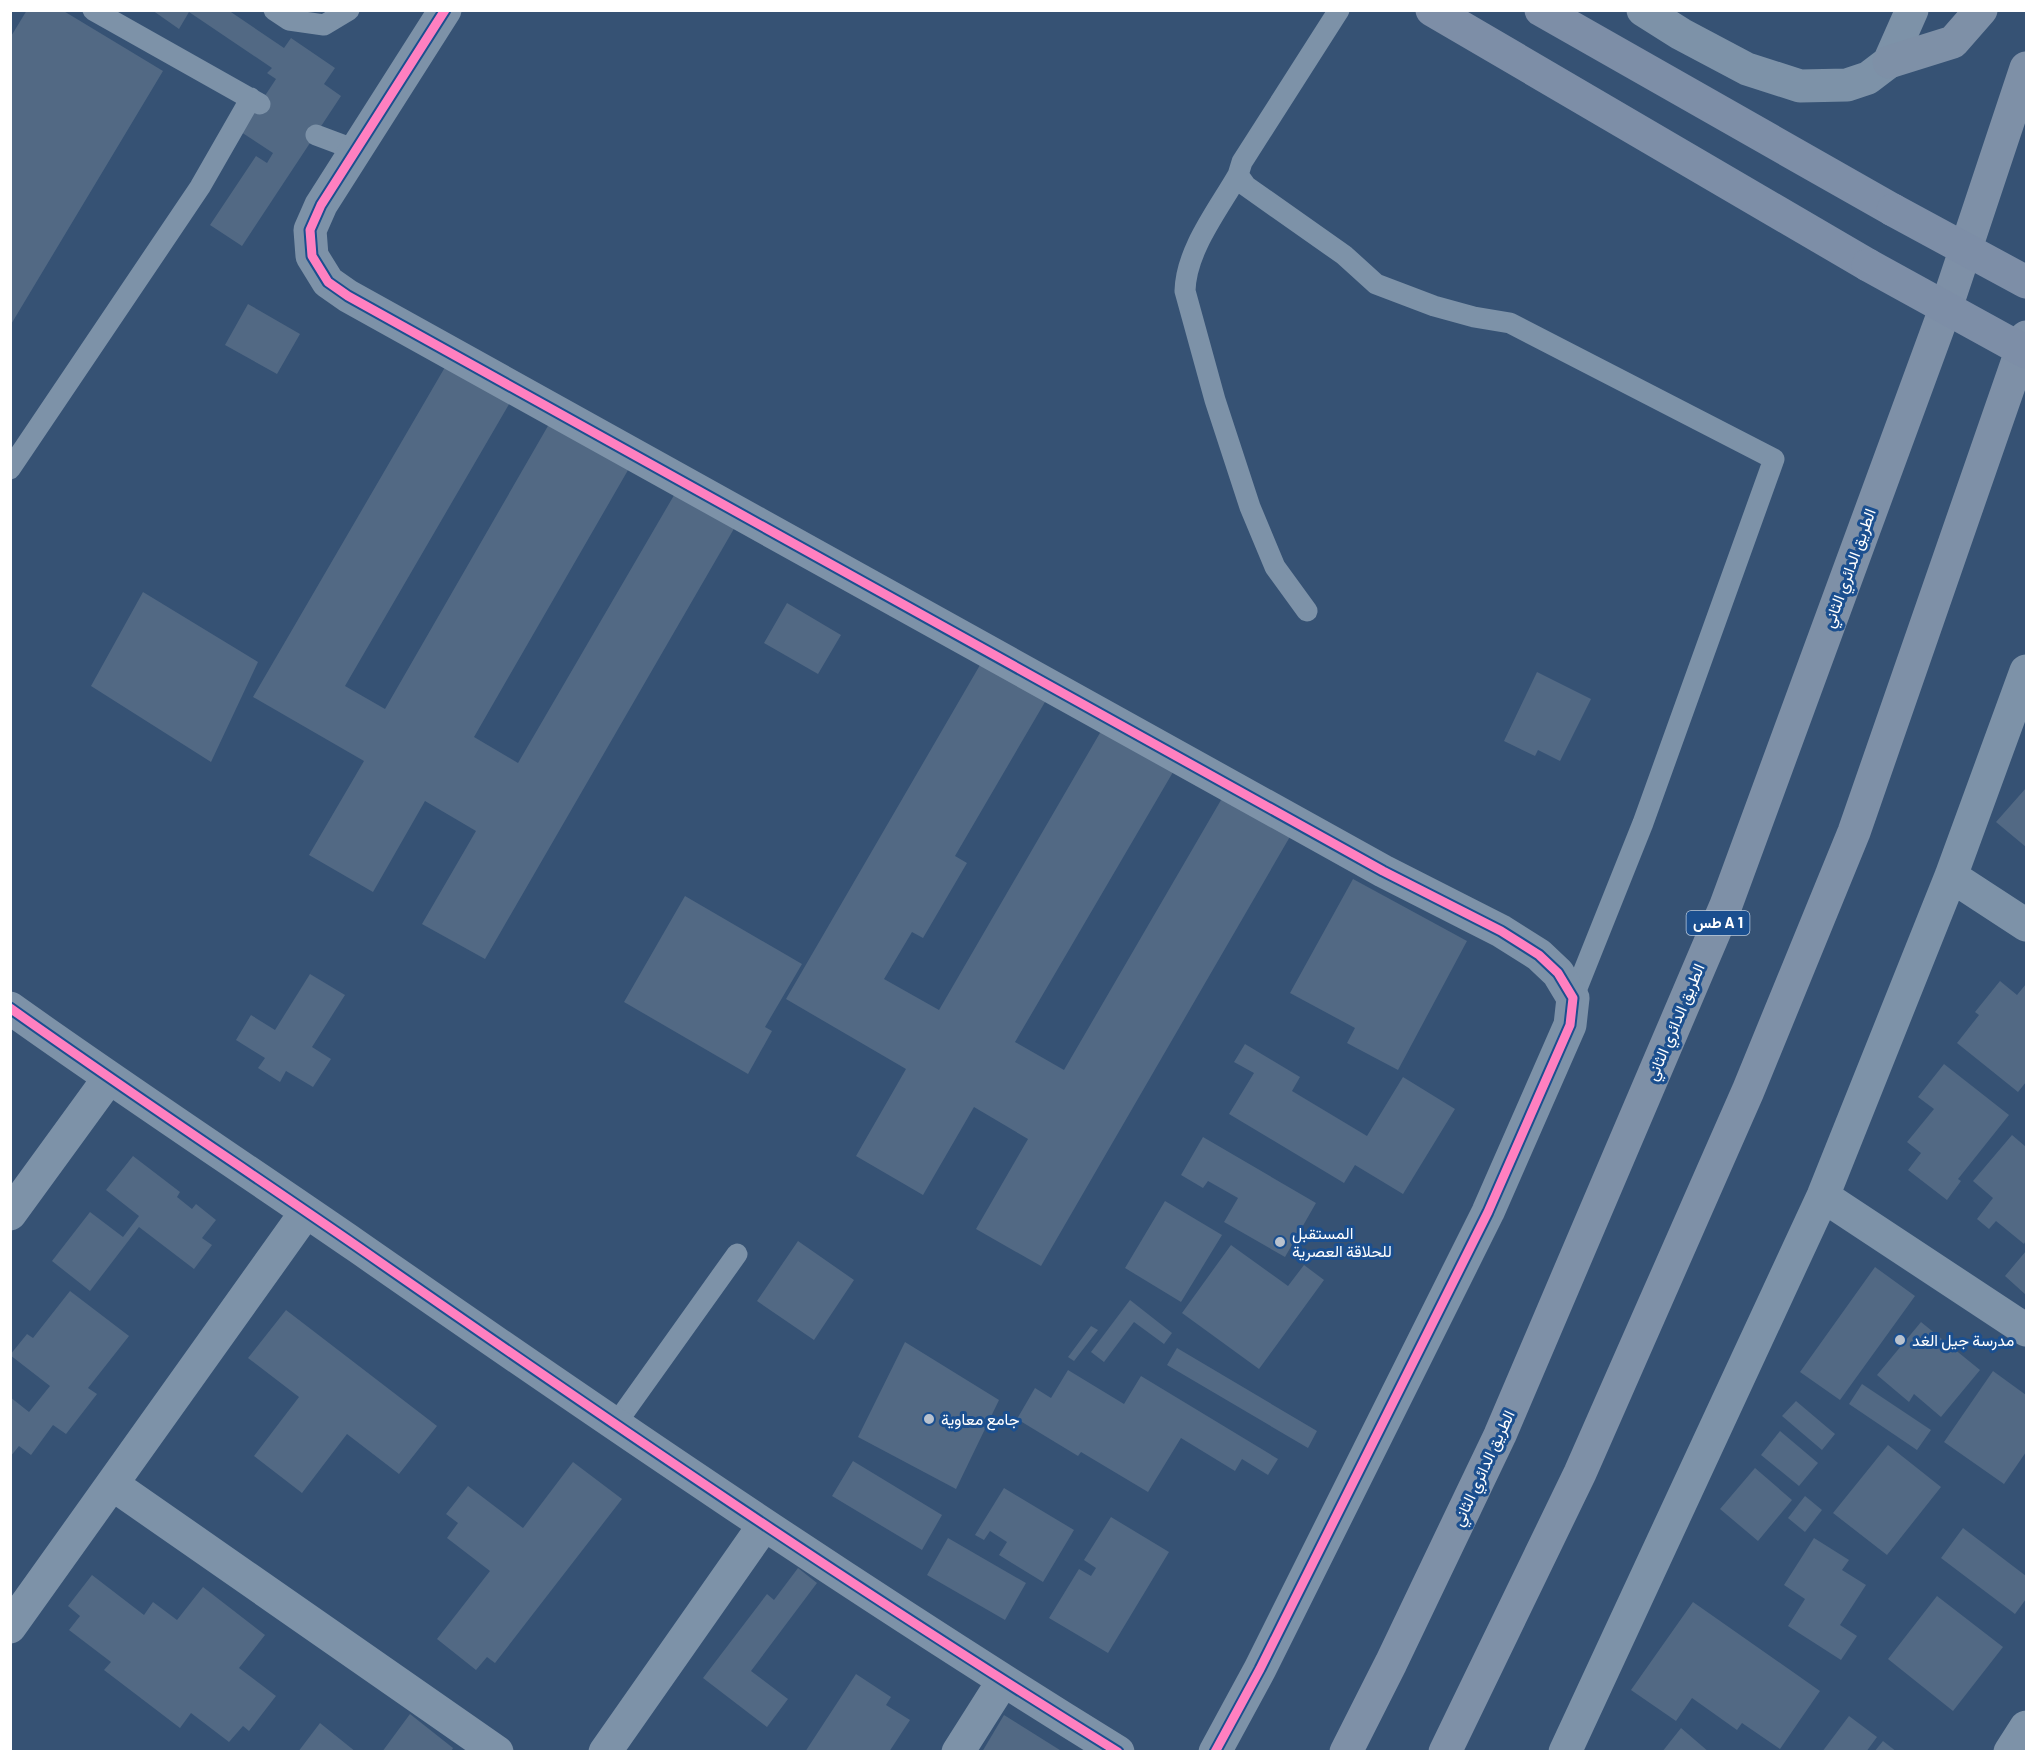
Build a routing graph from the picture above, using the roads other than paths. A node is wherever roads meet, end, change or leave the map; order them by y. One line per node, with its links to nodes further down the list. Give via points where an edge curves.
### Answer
1 (93, 10): 19 (lane, via 256,101)
2 (274, 10): 3 (lane, via 289,20 324,25)
3 (349, 10)
4 (445, 10): 14 (street)
5 (1339, 10): 15 (lane, via 1242,162)
6 (1432, 10): 18 (main road, bridge, via 1868,265)
7 (1541, 10): 16 (main road, bridge)
8 (1643, 10): 11 (street, via 1747,69 1800,86 1846,85 1868,78)
9 (1912, 10): 11 (street)
10 (1982, 10): 11 (highway, via 1953,42)
11 (1889, 62)
12 (2026, 68): 43 (highway, الطريق الدائري الثاني / طس A 1, via 1951,293 1726,905 1500,1435)
13 (316, 135): 14 (lane)
14 (356, 150): 24 (street, via 321,204 310,230 312,256 328,282 348,296 1383,871 1501,931 1539,955 1558,974)
15 (1238, 175): 20 (lane, via 1191,256 1185,291 1250,507 1275,567); 24 (lane, via 1246,186 1344,255 1376,284 1434,306 1510,323 1774,459 1643,824)
16 (2026, 282)
17 (2026, 338): 44 (highway, via 1854,832 1748,1091 1580,1473)
18 (2026, 352)
19 (10, 469)
20 (1307, 610)
21 (2026, 671): 22 (street)
22 (1951, 876): 23 (street); 27 (street)
23 (2026, 925)
24 (1573, 998): 42 (street, via 1570,1026 1488,1212)
25 (10, 1008): 26 (street)
26 (109, 1078): 28 (street); 29 (street)
27 (1823, 1196): 31 (street); 45 (street)
28 (306, 1212): 32 (street); 33 (street)
29 (10, 1214)
30 (737, 1254): 32 (lane)
31 (2026, 1330)
32 (615, 1425): 34 (street)
33 (112, 1484): 35 (street); 38 (street)
34 (764, 1525): 36 (street); 39 (street)
35 (10, 1627)
36 (1003, 1681): 40 (street); 41 (street)
37 (2026, 1727): 46 (street)
38 (497, 1752)
39 (605, 1752)
40 (958, 1752)
41 (1118, 1752)
42 (1215, 1752)
43 (1346, 1752)
44 (1445, 1752)
45 (1565, 1752)
46 (2010, 1752)

